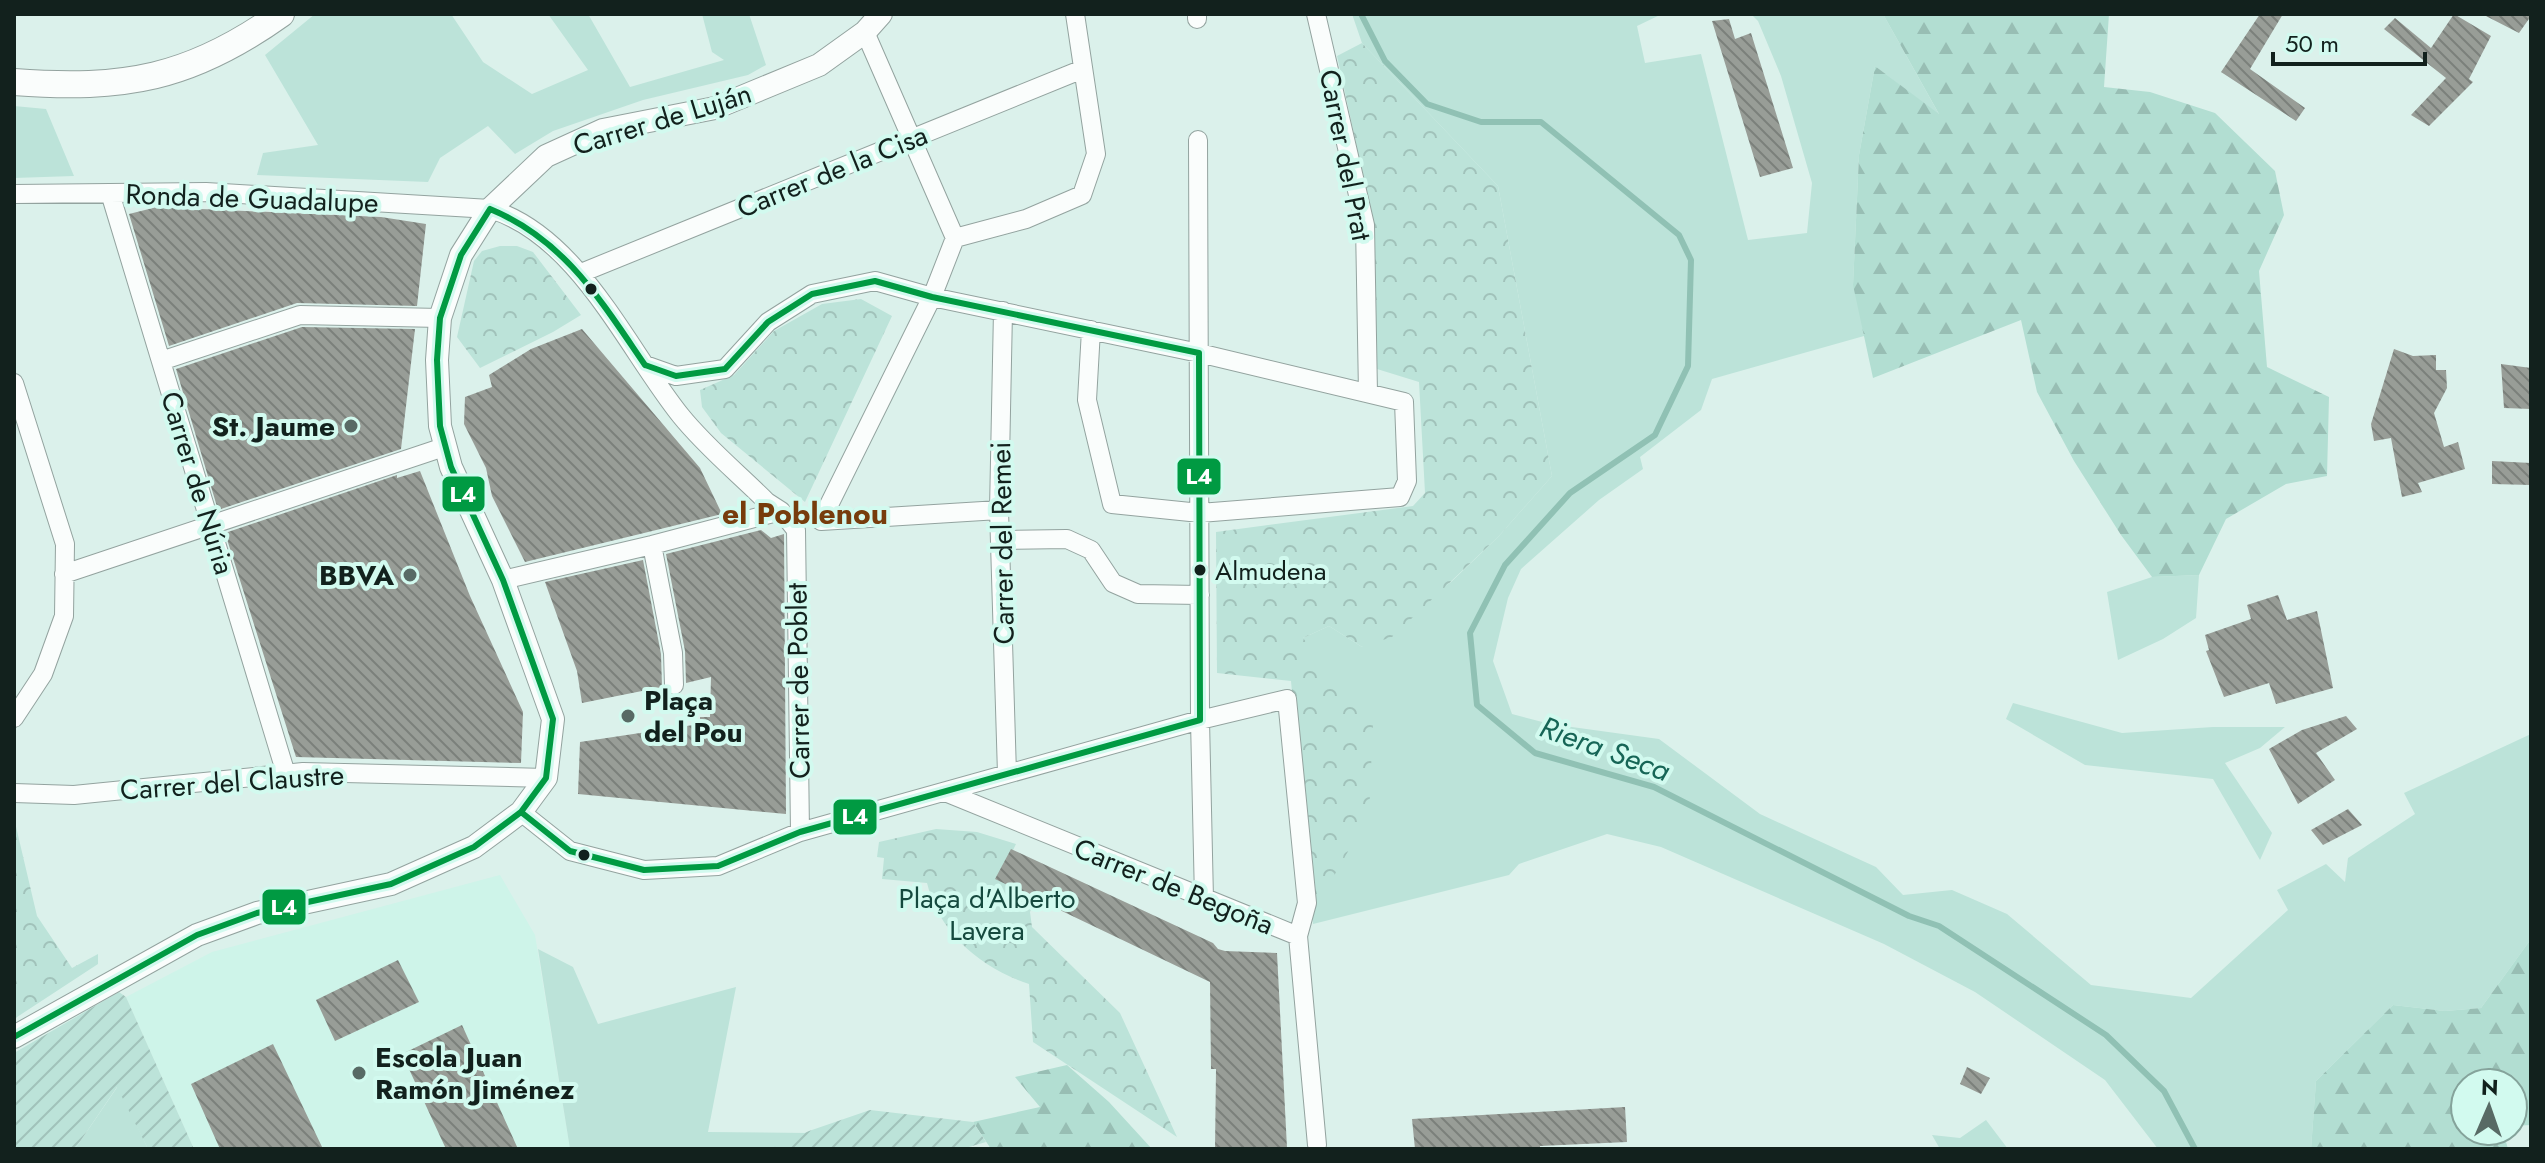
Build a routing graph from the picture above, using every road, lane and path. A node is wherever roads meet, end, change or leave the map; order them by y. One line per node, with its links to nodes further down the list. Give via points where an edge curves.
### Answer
1 (281, 14): 7 (main road, via 222,51 143,79 88,86)
2 (881, 14): 5 (street, Carrer de Luján)
3 (1075, 14): 6 (street)
4 (1316, 14): 23 (street, Carrer del Prat, via 1365,225)
5 (865, 32): 8 (street); 12 (street, Carrer de Luján, via 819,65 715,108 603,130 546,156)
6 (1083, 69): 8 (street, Carrer de la Cisa); 13 (street, via 1096,154 1082,195 1026,219)
7 (14, 82)
8 (912, 139): 13 (street); 14 (street, Carrer de la Cisa)
9 (1198, 140): 19 (street)
10 (110, 193): 11 (street, Ronda de Guadalupe); 12 (street, Ronda de Guadalupe, via 206,192); 20 (street, Carrer de Núria)
11 (14, 194)
12 (490, 209): 14 (street, via 512,215); 17 (street, Carrer de Luján, via 461,255)
13 (955, 238): 15 (street)
14 (581, 273): 21 (street)
15 (932, 297): 16 (street); 21 (street, via 875,281 812,294 768,322 725,369 676,376); 25 (street, via 821,521)
16 (1003, 311): 18 (street); 25 (street, Carrer del Remei)
17 (440, 318): 20 (street, via 300,315); 24 (street, Carrer de Luján, via 437,360)
18 (1091, 330): 19 (street); 27 (street, via 1087,400 1112,504)
19 (1199, 353): 23 (street); 27 (street)
20 (161, 361): 28 (street, Carrer de Núria)
21 (645, 365): 26 (street, via 682,417)
22 (14, 383): 31 (street, via 65,544)
23 (1368, 393): 27 (street, via 1404,402 1407,481 1400,497)
24 (444, 447): 28 (street); 32 (street, Carrer de Luján)
25 (999, 510): 29 (street, Carrer del Remei)
26 (781, 511): 30 (street); 43 (street, Carrer de Poblet, via 796,530)
27 (1200, 513): 33 (street)
28 (211, 526): 31 (street); 37 (street, Carrer de Núria)
29 (1000, 540): 33 (street, via 1067,539 1091,550 1113,583 1138,594); 38 (street, Carrer del Remei)
30 (652, 545): 32 (street); 34 (street)
31 (64, 574): 35 (street, via 64,616 43,674)
32 (503, 580): 39 (street, Carrer de Luján, via 553,719)
33 (1200, 595): 36 (street)
34 (674, 685)
35 (14, 718)
36 (1200, 720): 38 (street); 44 (street); 45 (street, via 1287,699 1307,903)
37 (286, 774): 39 (street, Carrer del Claustre); 41 (street, Carrer del Claustre, via 74,795)
38 (1007, 774): 40 (street)
39 (546, 778): 42 (street)
40 (945, 792): 43 (street); 44 (street, Carrer de Begoña)
41 (14, 793)
42 (521, 812): 43 (street, via 570,851 644,870 718,866); 46 (street, via 474,847 391,884 257,913 197,935)
43 (800, 832)
44 (1204, 899): 45 (street, Carrer de Begoña)
45 (1298, 936): 47 (street, Carrer de Begoña)
46 (14, 1037)
47 (1317, 1145)

